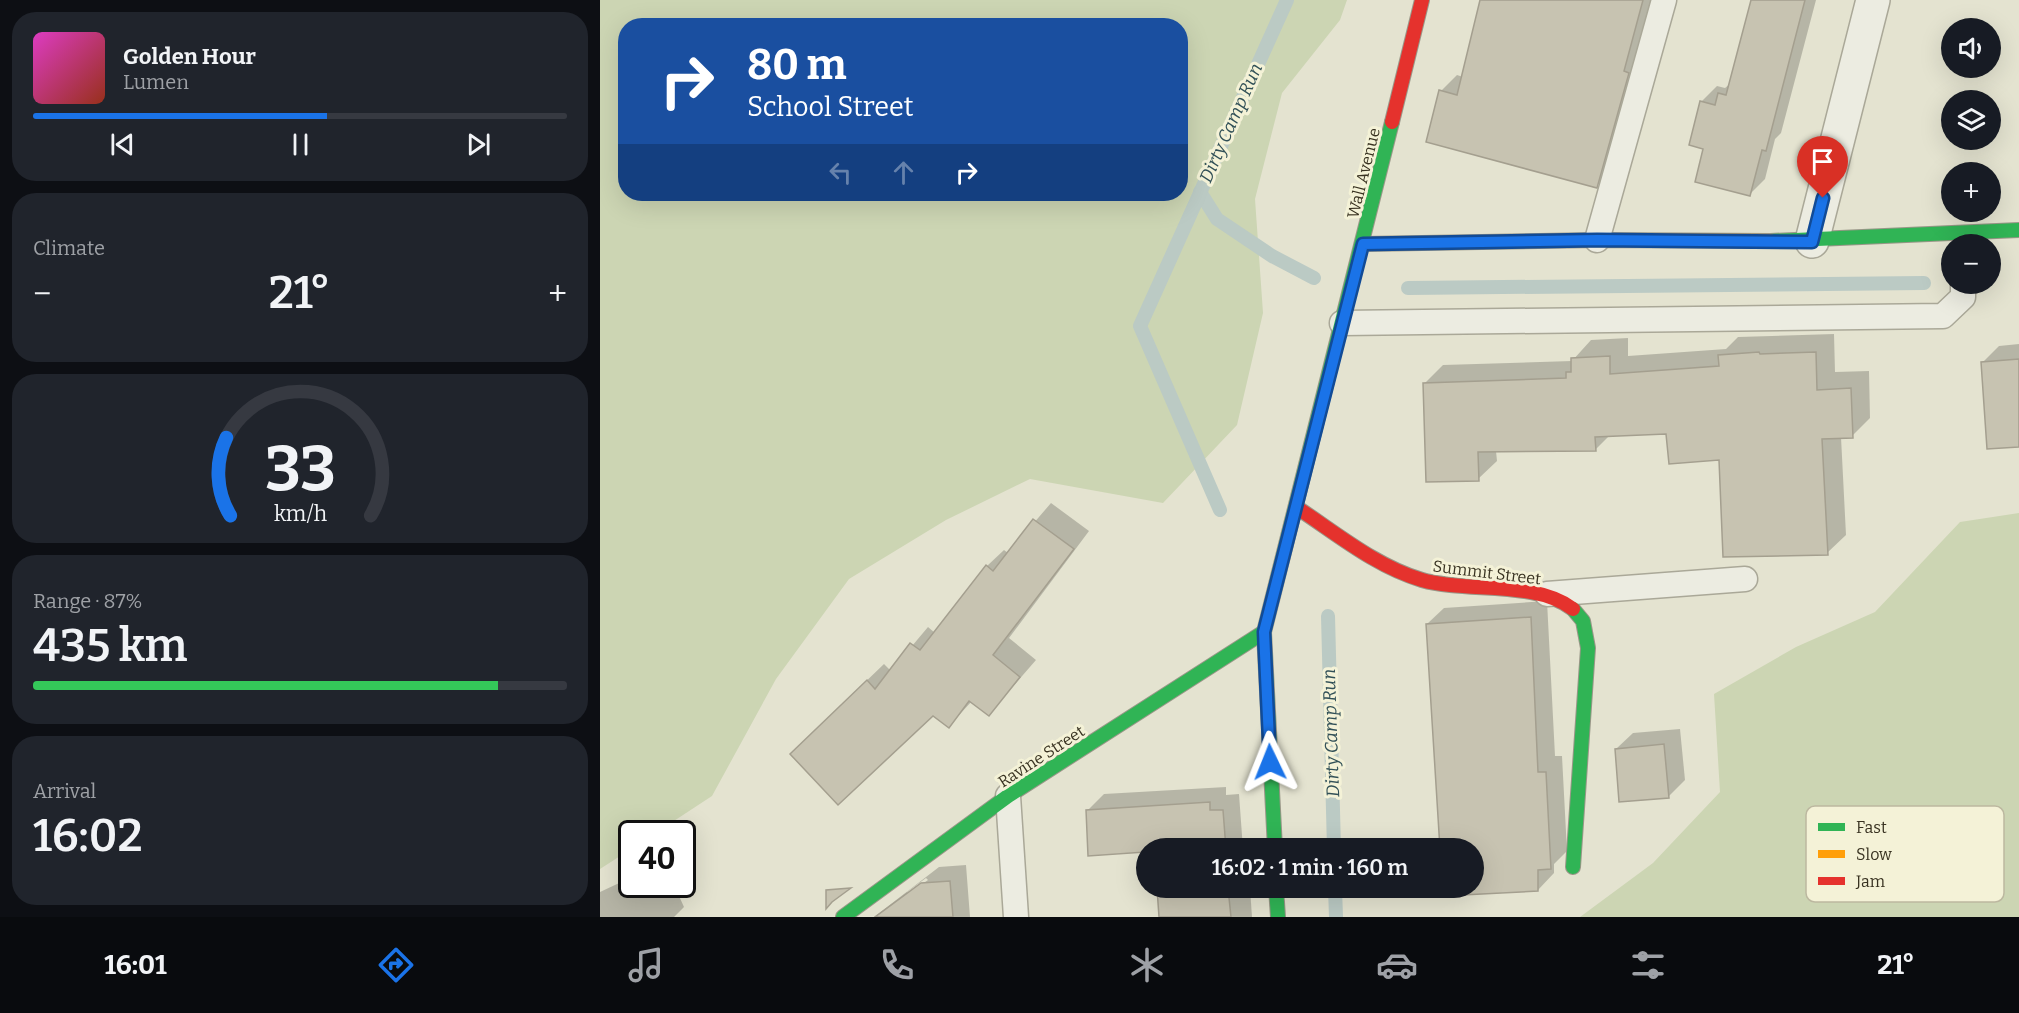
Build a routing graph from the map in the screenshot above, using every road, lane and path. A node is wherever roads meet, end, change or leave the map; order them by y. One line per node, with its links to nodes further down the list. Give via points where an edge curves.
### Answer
1 (1422, 0): 9 (street, Wall Avenue)
2 (1664, 0): 7 (lane)
3 (1873, 0): 8 (street)
4 (2019, 230): 5 (street)
5 (1995, 234)
6 (1941, 239): 8 (street)
7 (1597, 240): 8 (street); 9 (street)
8 (1812, 242)
9 (1363, 244): 11 (street, Wall Avenue)
10 (1963, 294): 11 (lane, via 1943,316)
11 (1342, 323): 12 (street, Wall Avenue)
12 (1296, 507): 14 (street, Summit Street, via 1381,561 1422,580); 15 (street, Wall Avenue)
13 (1745, 579): 14 (lane)
14 (1540, 595): 18 (street, Summit Street, via 1561,601 1577,613 1585,627 1588,648)
15 (1264, 632): 16 (street, Ravine Street); 17 (street, Wall Avenue)
16 (1008, 796): 20 (street, Ravine Street); 21 (lane)
17 (1274, 838)
18 (1573, 867)
19 (1277, 898): 22 (street)
20 (843, 917)
21 (1016, 917)
22 (1278, 917)

